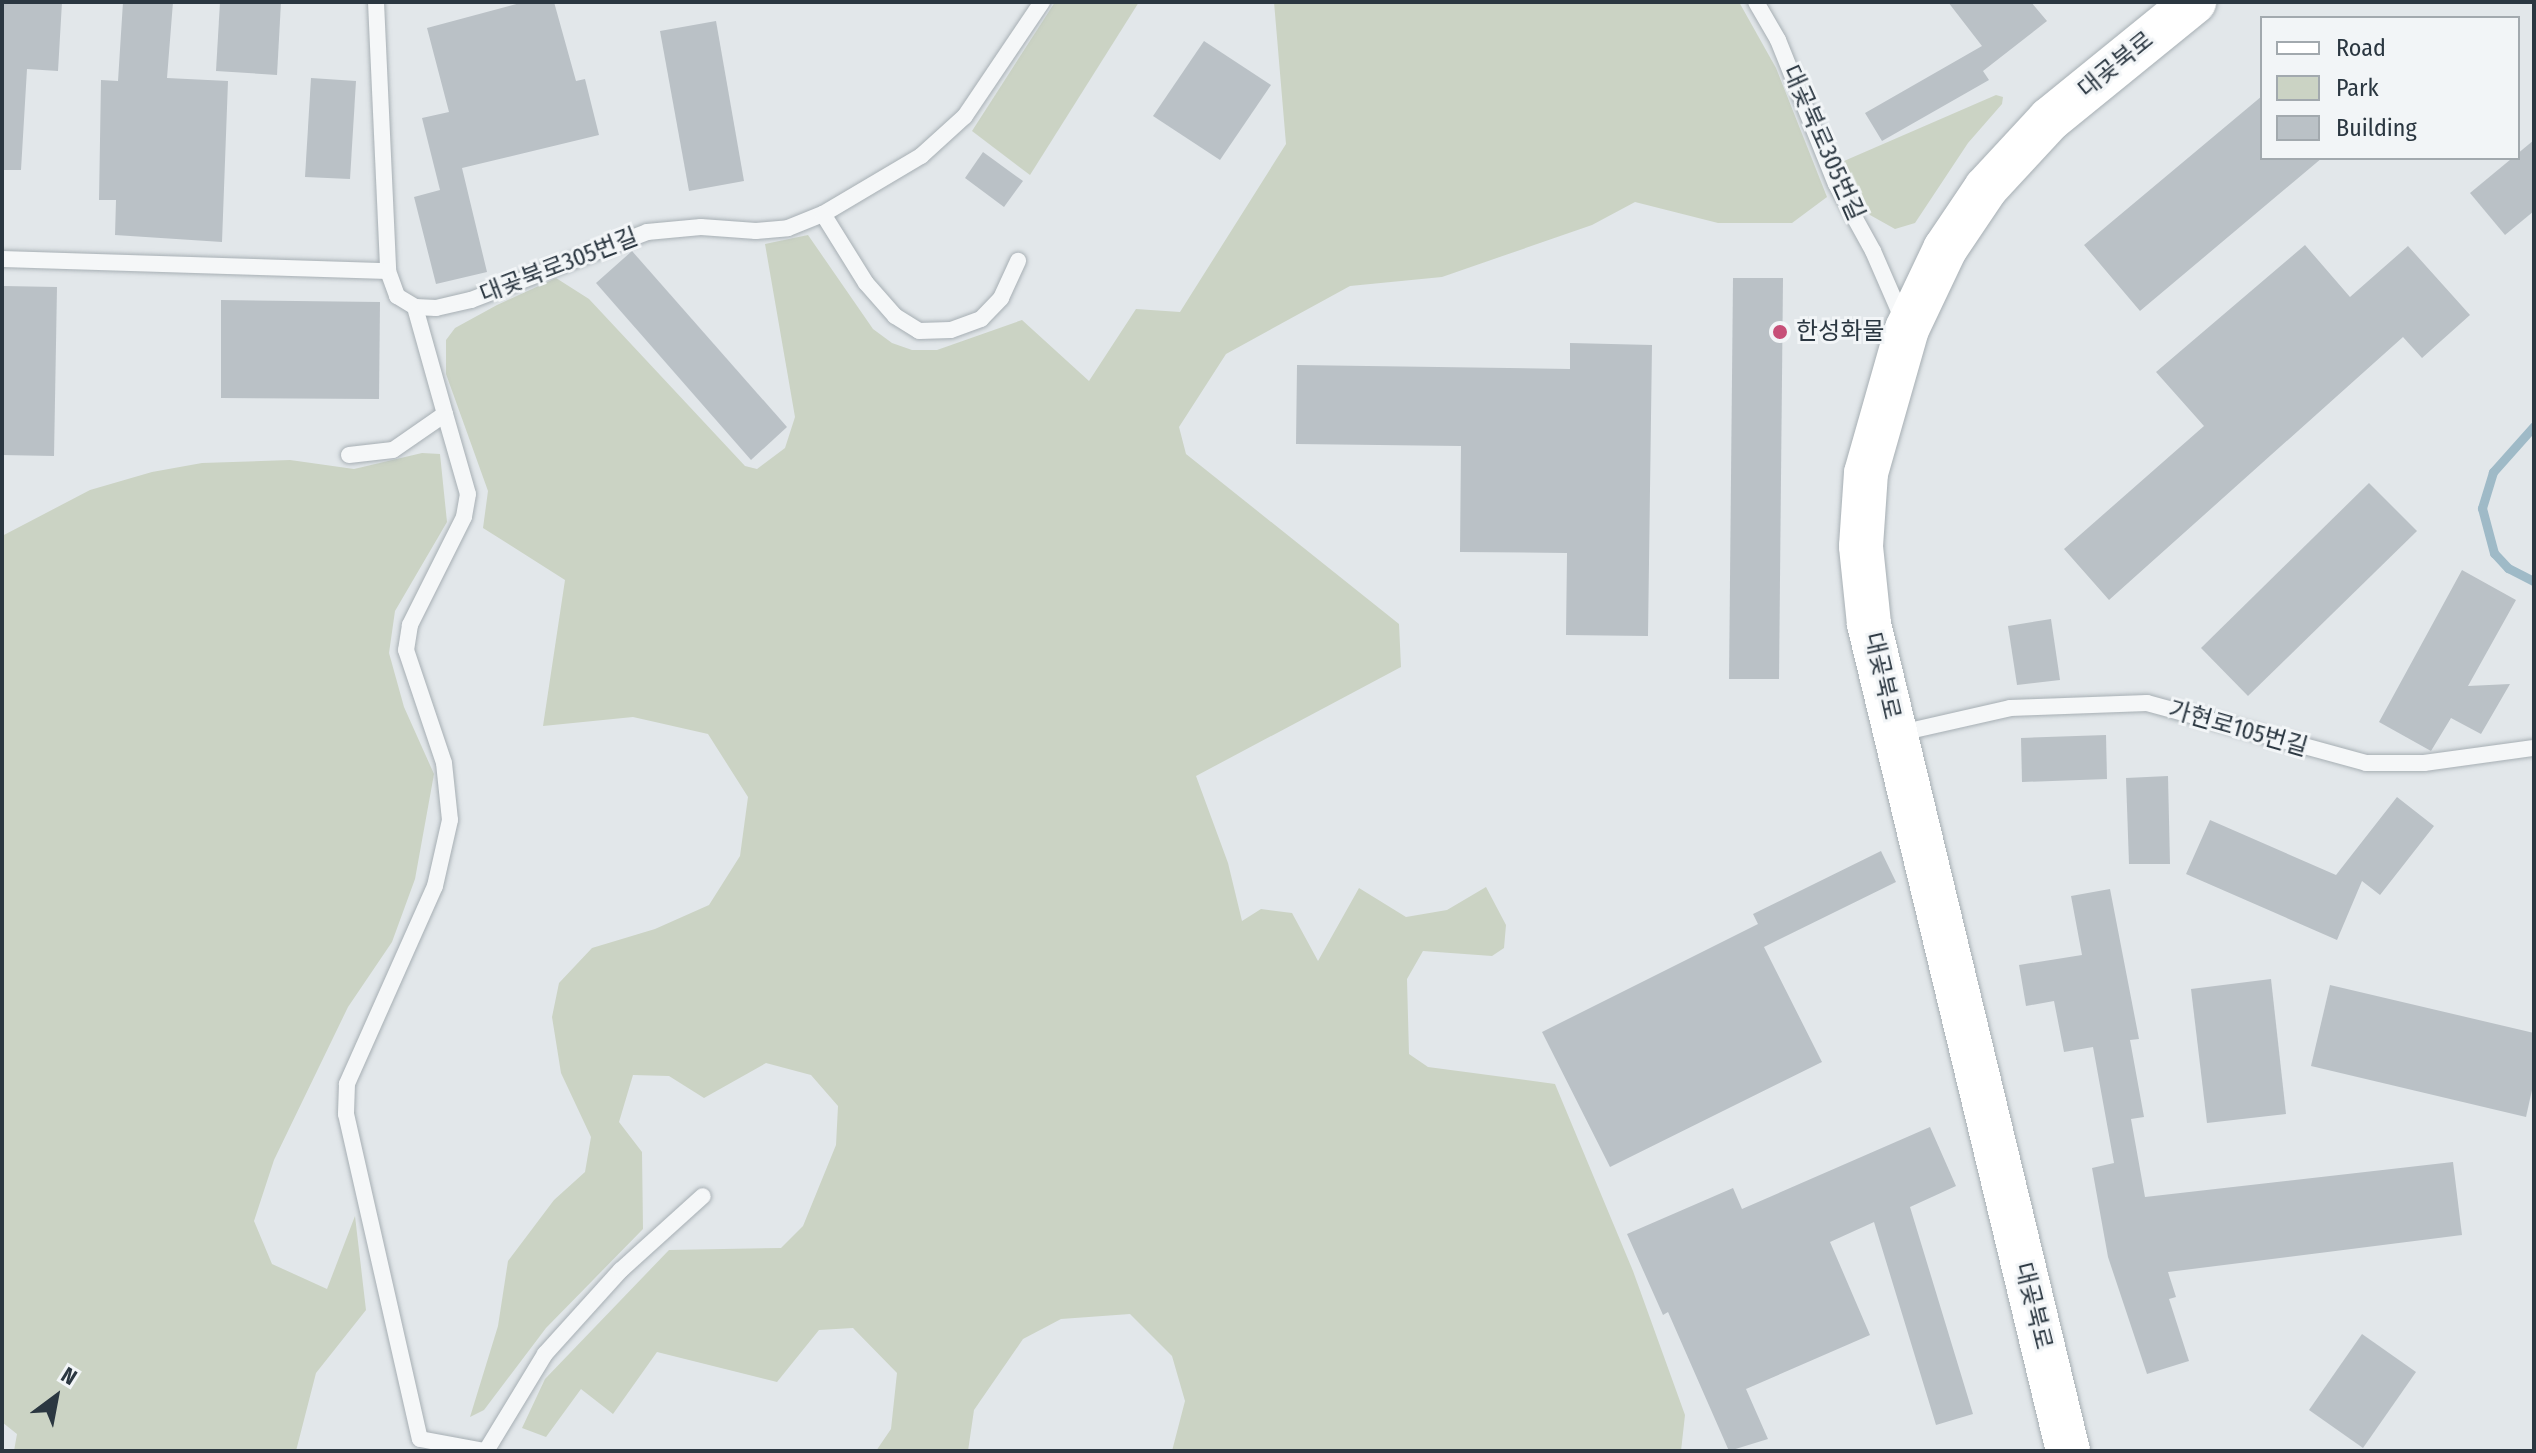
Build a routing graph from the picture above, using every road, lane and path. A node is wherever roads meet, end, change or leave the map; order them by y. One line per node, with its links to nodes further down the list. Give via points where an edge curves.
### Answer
1 (376, 2): 8 (lane)
2 (1042, 2): 5 (lane, 대곶북로305번길, via 965,116 921,156)
3 (1756, 2): 10 (lane, 대곶북로305번길, via 1778,40 1836,184)
4 (2194, 2): 10 (street, 대곶북로, via 2050,119 1986,188 1945,249)
5 (823, 214): 7 (lane, via 866,283 895,316 919,331 951,330 981,319 1001,298); 9 (lane, 대곶북로305번길, via 788,228 647,232 471,300)
6 (2, 259): 8 (lane)
7 (1018, 261)
8 (388, 271): 9 (lane, via 397,296)
9 (415, 307): 11 (lane)
10 (1907, 329): 13 (street, 대곶북로, via 1866,473 1861,546 1869,624)
11 (445, 414): 12 (lane, via 393,450); 16 (lane, via 468,494 464,517 410,625 406,650 444,763 450,820 424,914 347,1084 346,1114 420,1439)
12 (349, 455)
13 (1895, 734): 14 (lane, 가현로105번길, via 2010,708 2147,703 2366,763 2424,763); 17 (street, 대곶북로)
14 (2534, 748)
15 (703, 1196): 16 (lane, via 621,1270 545,1354)
16 (486, 1451)
17 (2068, 1451)

